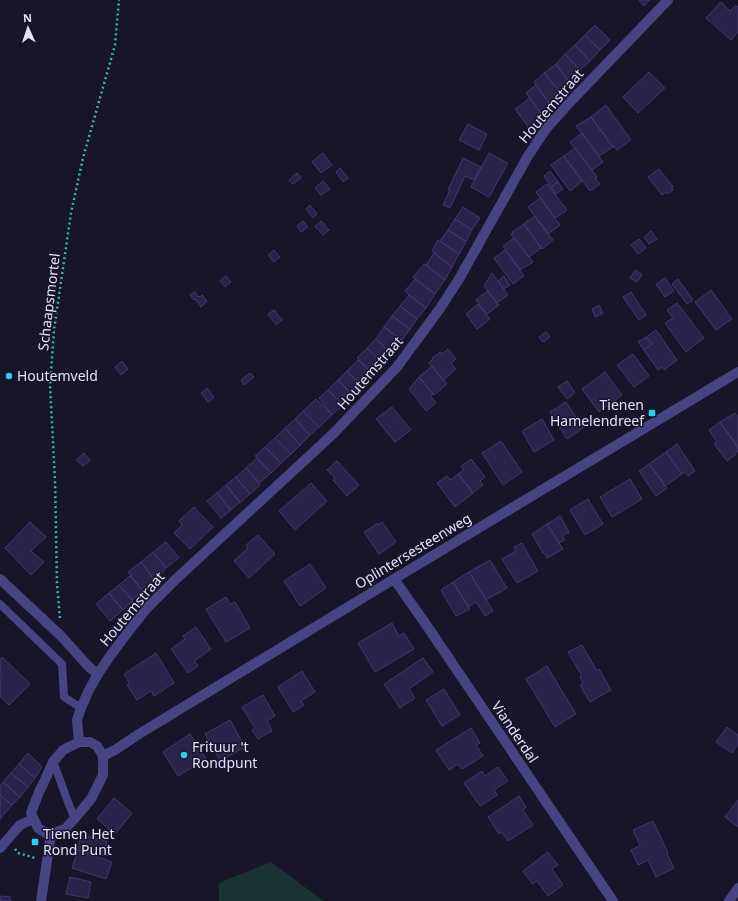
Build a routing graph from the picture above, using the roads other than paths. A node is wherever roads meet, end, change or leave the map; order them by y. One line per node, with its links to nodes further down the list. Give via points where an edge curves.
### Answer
1 (668, 0): 6 (street, Houtemstraat, via 546,129 528,156 459,279 397,368 333,434 169,585 132,626)
2 (738, 372): 4 (street, Oplintersesteenweg)
3 (0, 579): 6 (street)
4 (394, 579): 9 (street, Oplintersesteenweg); 17 (street, Vianderdal)
5 (0, 604): 7 (lane, via 62,664 64,697)
6 (98, 674): 7 (street, Houtemstraat)
7 (81, 708): 8 (street, Houtemstraat, via 77,720)
8 (79, 742): 9 (street, via 90,742 97,746); 10 (street, via 64,750)
9 (103, 756): 11 (street, via 103,775 91,800)
10 (53, 762): 11 (lane); 12 (street, via 34,802 31,813)
11 (76, 818): 13 (street, via 65,829)
12 (33, 819): 13 (street, via 38,828); 14 (street, via 20,825)
13 (52, 834): 16 (street)
14 (0, 848)
15 (738, 888): 18 (street)
16 (41, 901)
17 (613, 901)
18 (729, 901)

